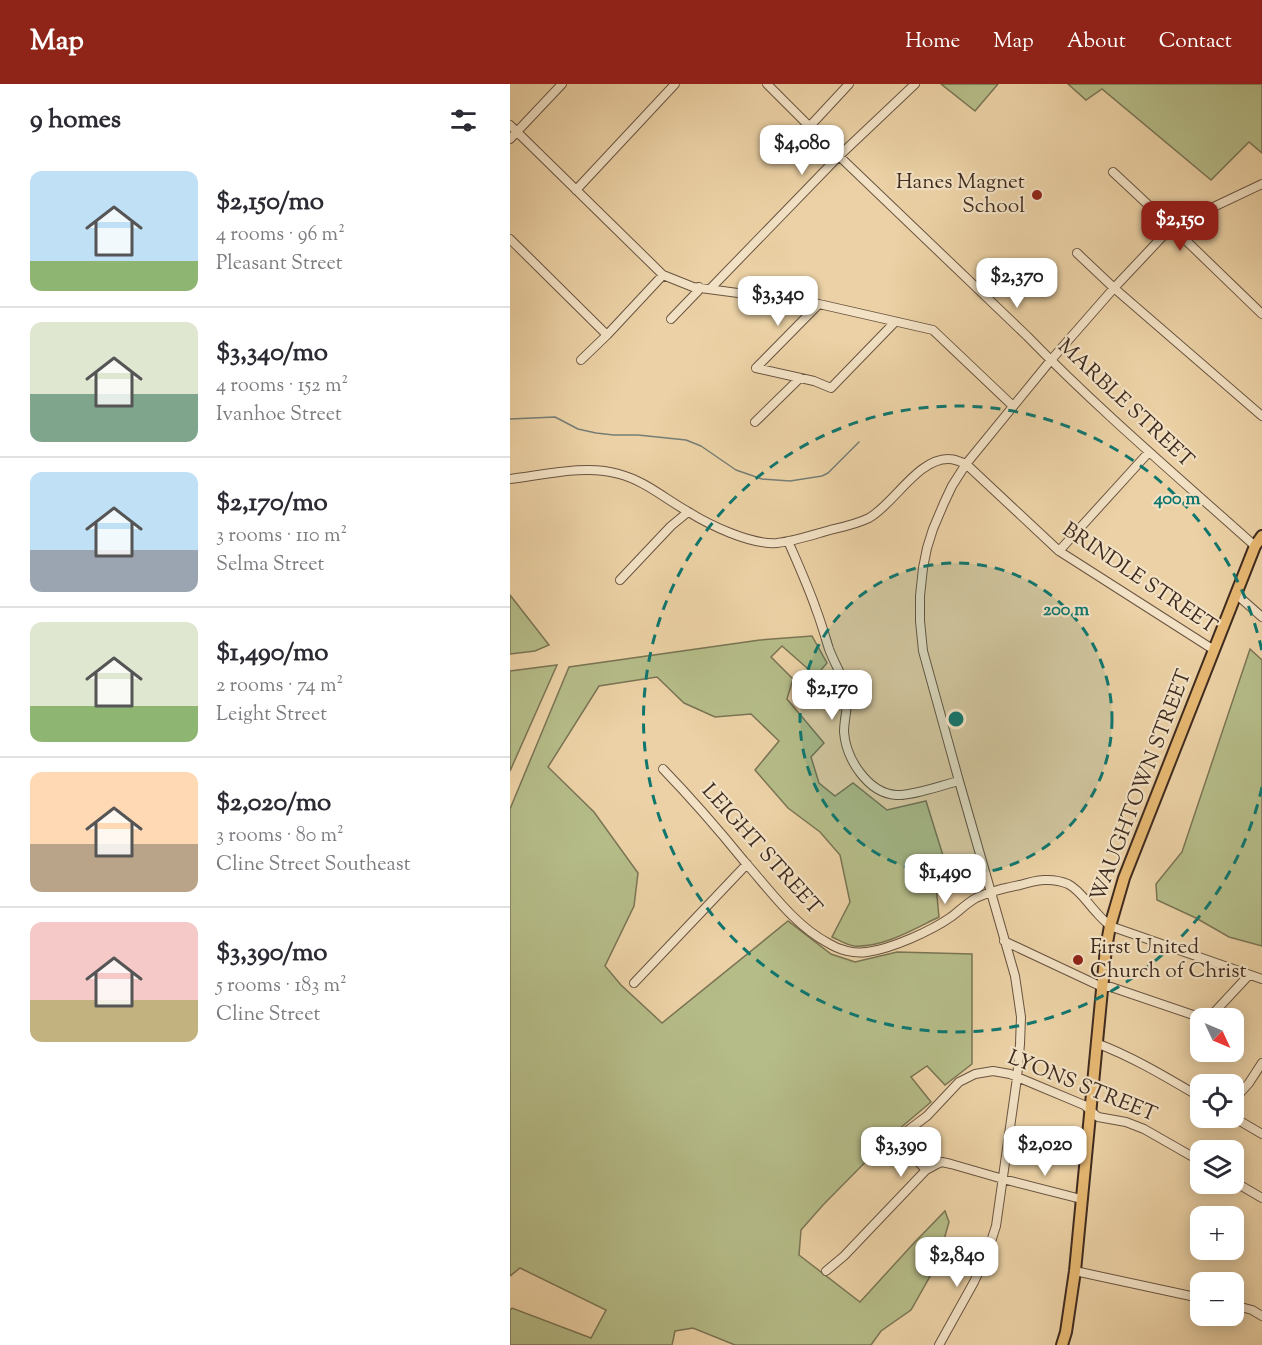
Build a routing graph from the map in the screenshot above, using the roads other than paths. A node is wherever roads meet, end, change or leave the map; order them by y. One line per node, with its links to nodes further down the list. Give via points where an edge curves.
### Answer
1 (562, 84): 8 (street)
2 (675, 84): 13 (street)
3 (767, 84): 7 (street, MARBLE STREET)
4 (849, 84): 7 (street)
5 (915, 84): 10 (street)
6 (510, 125): 8 (street)
7 (810, 126): 10 (street, MARBLE STREET)
8 (517, 132): 9 (street); 13 (street)
9 (510, 139)
10 (839, 156): 20 (street); 27 (street, MARBLE STREET)
11 (1113, 172): 14 (street)
12 (1262, 184): 14 (street)
13 (576, 190): 17 (street)
14 (1173, 228): 19 (street); 22 (street)
15 (510, 239): 25 (street)
16 (1077, 253): 19 (street)
17 (663, 275): 18 (street); 25 (street)
18 (699, 287): 20 (street); 23 (street)
19 (1114, 288): 27 (street); 30 (street)
20 (710, 289): 21 (street)
21 (819, 304): 24 (street); 28 (street, via 756,368)
22 (1262, 314)
23 (671, 320)
24 (895, 322): 28 (street, via 831,388); 29 (street, via 933,330)
25 (607, 335): 26 (street)
26 (581, 360)
27 (1051, 360): 29 (street); 32 (street, MARBLE STREET)
28 (800, 378): 31 (street)
29 (1013, 406): 33 (street)
30 (1262, 416)
31 (755, 422)
32 (1149, 452): 38 (street, MARBLE STREET); 39 (street)
33 (966, 464): 37 (street, via 946,459 931,464 867,519); 39 (street, BRINDLE STREET); 45 (street, via 933,529 920,596 923,651)
34 (510, 479): 35 (street, via 602,470 644,484)
35 (688, 512): 37 (street, via 748,539); 40 (street)
36 (1262, 536): 38 (main road, WAUGHTOWN STREET)
37 (788, 541): 45 (street, via 846,687 844,733 856,767 877,789 888,794)
38 (1255, 546): 41 (main road, WAUGHTOWN STREET)
39 (1059, 551): 43 (street, BRINDLE STREET)
40 (620, 580)
41 (1236, 594): 42 (street); 43 (main road, WAUGHTOWN STREET)
42 (1262, 617)
43 (1214, 650): 48 (main road, WAUGHTOWN STREET, via 1124,878)
44 (663, 769): 46 (street, LEIGHT STREET)
45 (958, 780): 47 (street)
46 (747, 864): 47 (street, LEIGHT STREET, via 806,928 828,944 850,952 874,950 921,934); 52 (street)
47 (990, 892): 48 (street, LEIGHT STREET, via 1053,879 1070,885); 49 (street)
48 (1110, 926): 50 (street, LEIGHT STREET); 53 (main road, WAUGHTOWN STREET)
49 (1004, 941): 53 (street); 58 (street, via 1015,976 1021,1017)
50 (1249, 975): 51 (street, LEIGHT STREET); 54 (street)
51 (1262, 979)
52 (634, 983)
53 (1102, 987): 55 (street); 56 (main road, WAUGHTOWN STREET)
54 (1218, 1008)
55 (1190, 1014)
56 (1096, 1043): 60 (street); 61 (main road, WAUGHTOWN STREET)
57 (1262, 1063): 59 (street)
58 (1017, 1077): 61 (street, LYONS STREET); 65 (street, LYONS STREET, via 993,1071 964,1079 907,1131 903,1145); 66 (street)
59 (1244, 1089)
60 (1190, 1091)
61 (1090, 1110): 64 (street, LYONS STREET, via 1098,1117 1144,1129); 69 (main road, WAUGHTOWN STREET)
62 (1244, 1123): 63 (street)
63 (1262, 1134)
64 (1190, 1155)
65 (926, 1170): 66 (street, via 942,1162); 70 (street)
66 (1003, 1179): 69 (street); 75 (street, via 987,1254)
67 (1244, 1187): 68 (street)
68 (1262, 1198)
69 (1082, 1199): 71 (main road, WAUGHTOWN STREET)
70 (826, 1271)
71 (1075, 1271): 72 (street); 76 (main road, WAUGHTOWN STREET)
72 (1190, 1296)
73 (1244, 1308): 74 (street)
74 (1262, 1316)
75 (939, 1345)
76 (1062, 1345)

